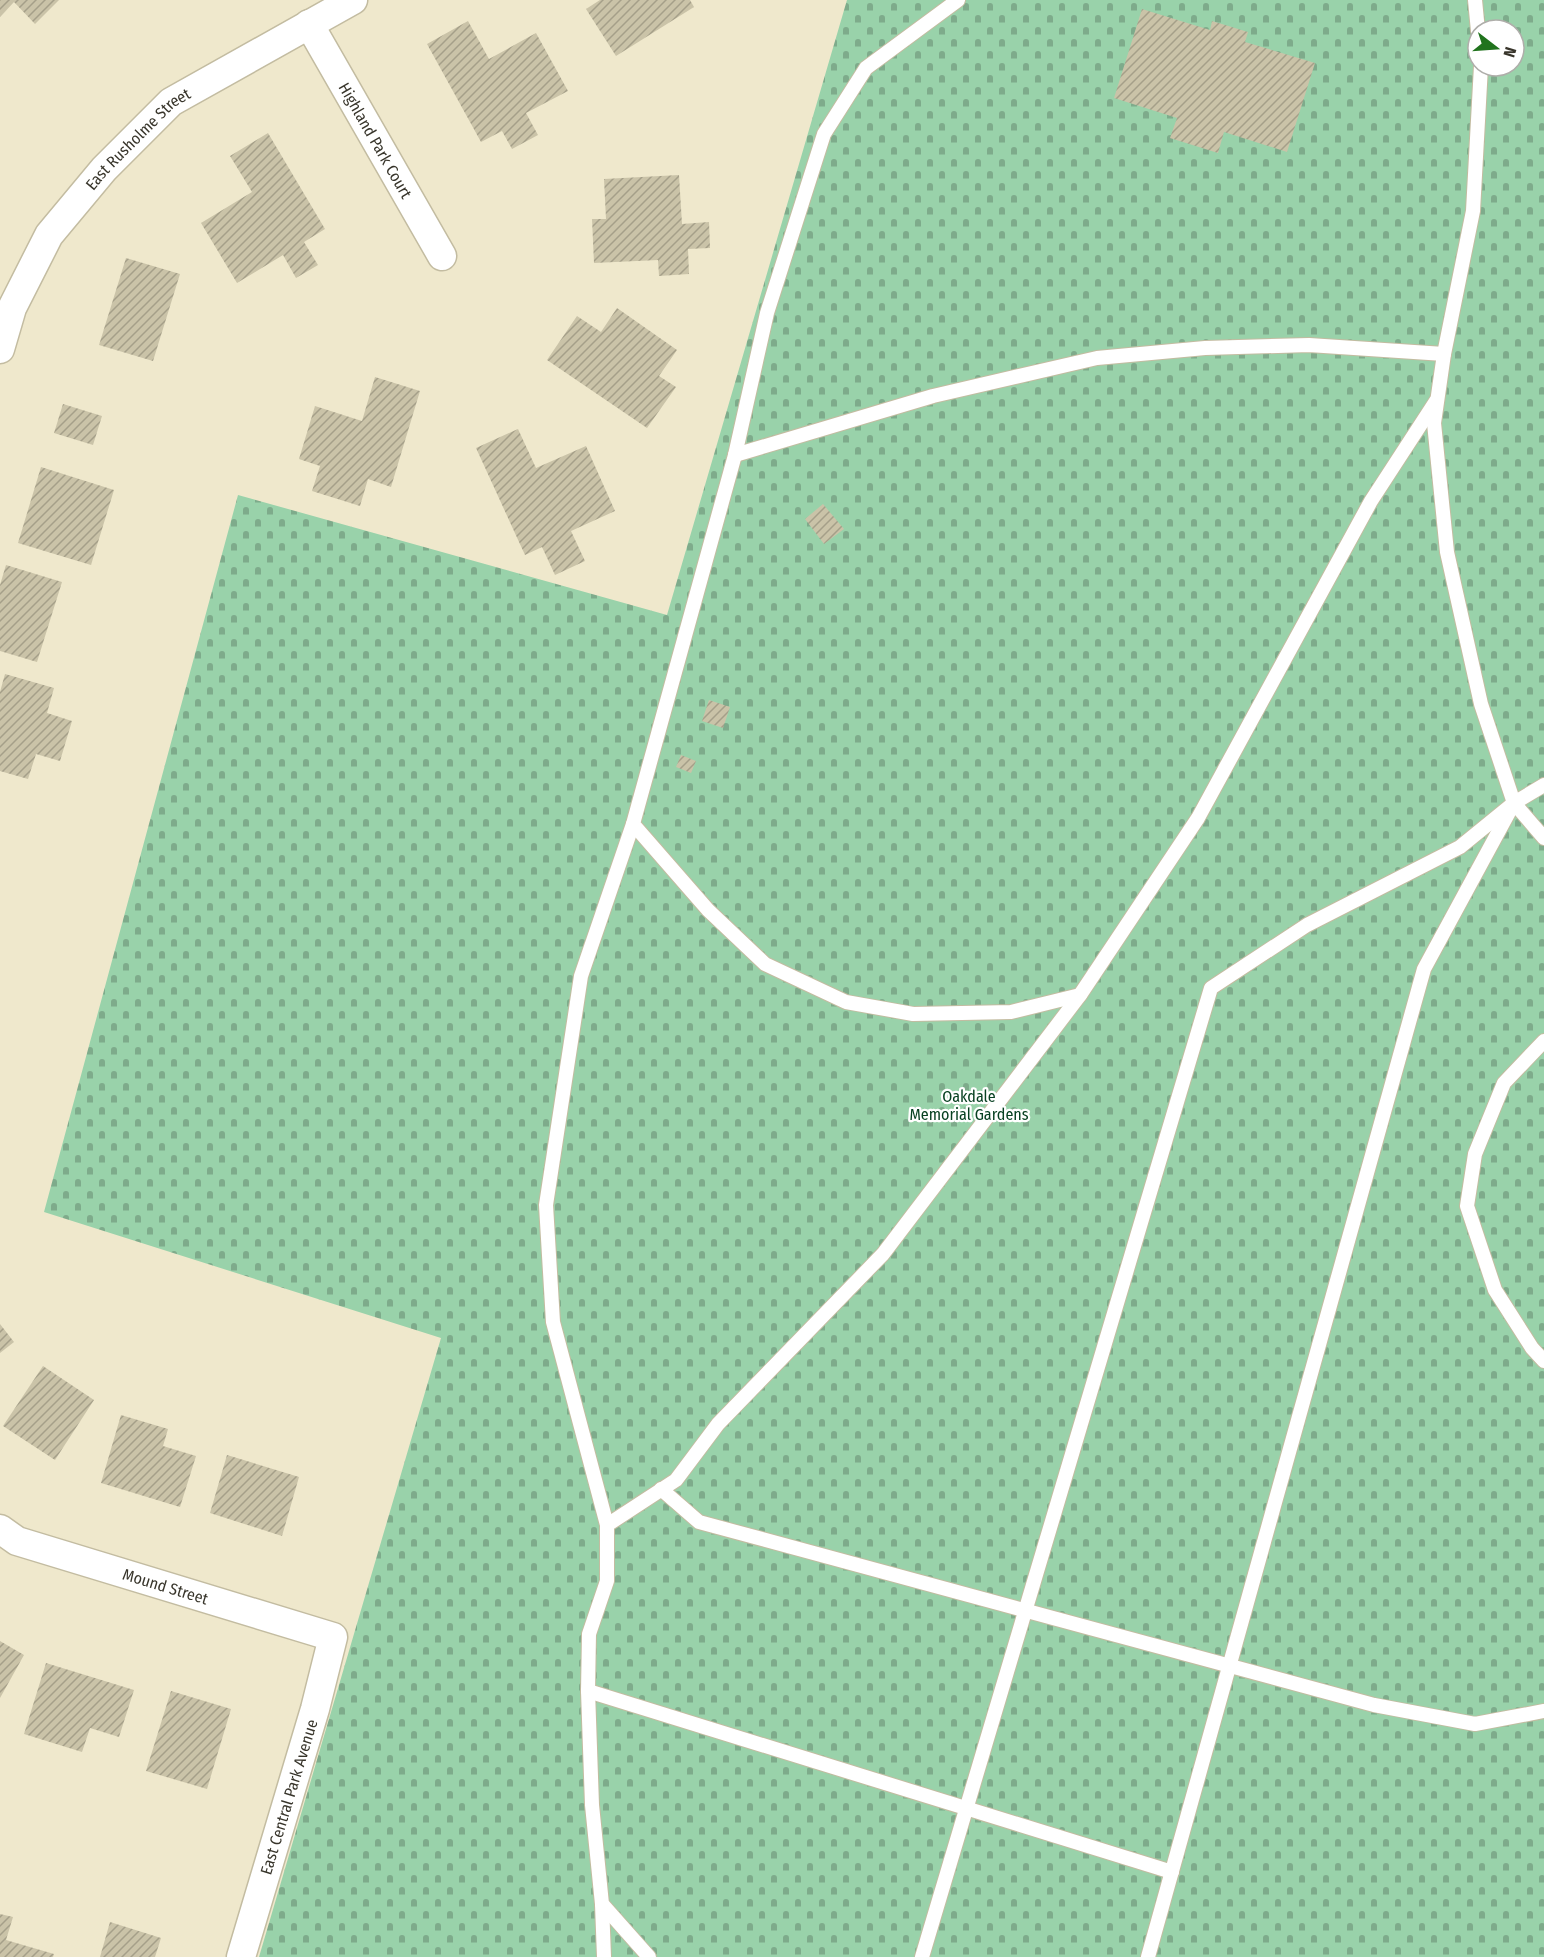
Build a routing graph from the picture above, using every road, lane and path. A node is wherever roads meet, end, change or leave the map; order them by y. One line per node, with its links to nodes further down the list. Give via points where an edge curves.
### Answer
1 (353, 0): 5 (street, East Rusholme Street)
2 (958, 0): 11 (lane, via 866,68 824,134 767,313)
3 (1475, 0): 4 (lane)
4 (1477, 18)
5 (309, 24): 7 (street, Highland Park Court); 8 (street, East Rusholme Street, via 171,102 104,169 49,235 12,308)
6 (1480, 78): 9 (lane, via 1473,211)
7 (442, 256)
8 (0, 348)
9 (1444, 354): 10 (lane); 11 (lane, via 1309,345 1205,348 1097,358 933,396)
10 (1436, 401): 13 (lane, via 1434,423 1447,552 1481,704); 16 (lane, via 1371,501 1198,818)
11 (735, 455): 14 (lane)
12 (1544, 785): 13 (lane)
13 (1514, 803): 15 (lane); 22 (lane, via 1460,846 1307,925 1211,988); 24 (lane, via 1424,969)
14 (633, 824): 16 (lane, via 708,910 765,964 846,1002 912,1014 1011,1012); 20 (lane, via 581,976 546,1205 553,1322)
15 (1544, 838)
16 (1080, 994): 19 (lane, via 883,1254 718,1424 676,1480)
17 (1544, 1041): 18 (lane, via 1504,1083 1475,1154 1467,1206 1495,1290)
18 (1544, 1361)
19 (661, 1489): 20 (lane); 22 (lane, via 699,1522)
20 (607, 1525): 25 (lane, via 607,1581 589,1634)
21 (0, 1529): 23 (street, Mound Street, via 17,1541)
22 (1026, 1611): 24 (lane); 27 (lane)
23 (333, 1637): 30 (street, East Central Park Avenue)
24 (1229, 1666): 26 (lane, via 1374,1705 1475,1724); 28 (lane)
25 (588, 1691): 27 (lane); 29 (lane, via 592,1805)
26 (1544, 1711)
27 (966, 1809): 28 (lane); 33 (lane)
28 (1172, 1872): 34 (lane)
29 (602, 1904): 31 (lane); 32 (lane)
30 (241, 1957)
31 (604, 1957)
32 (649, 1957)
33 (922, 1957)
34 (1148, 1957)

